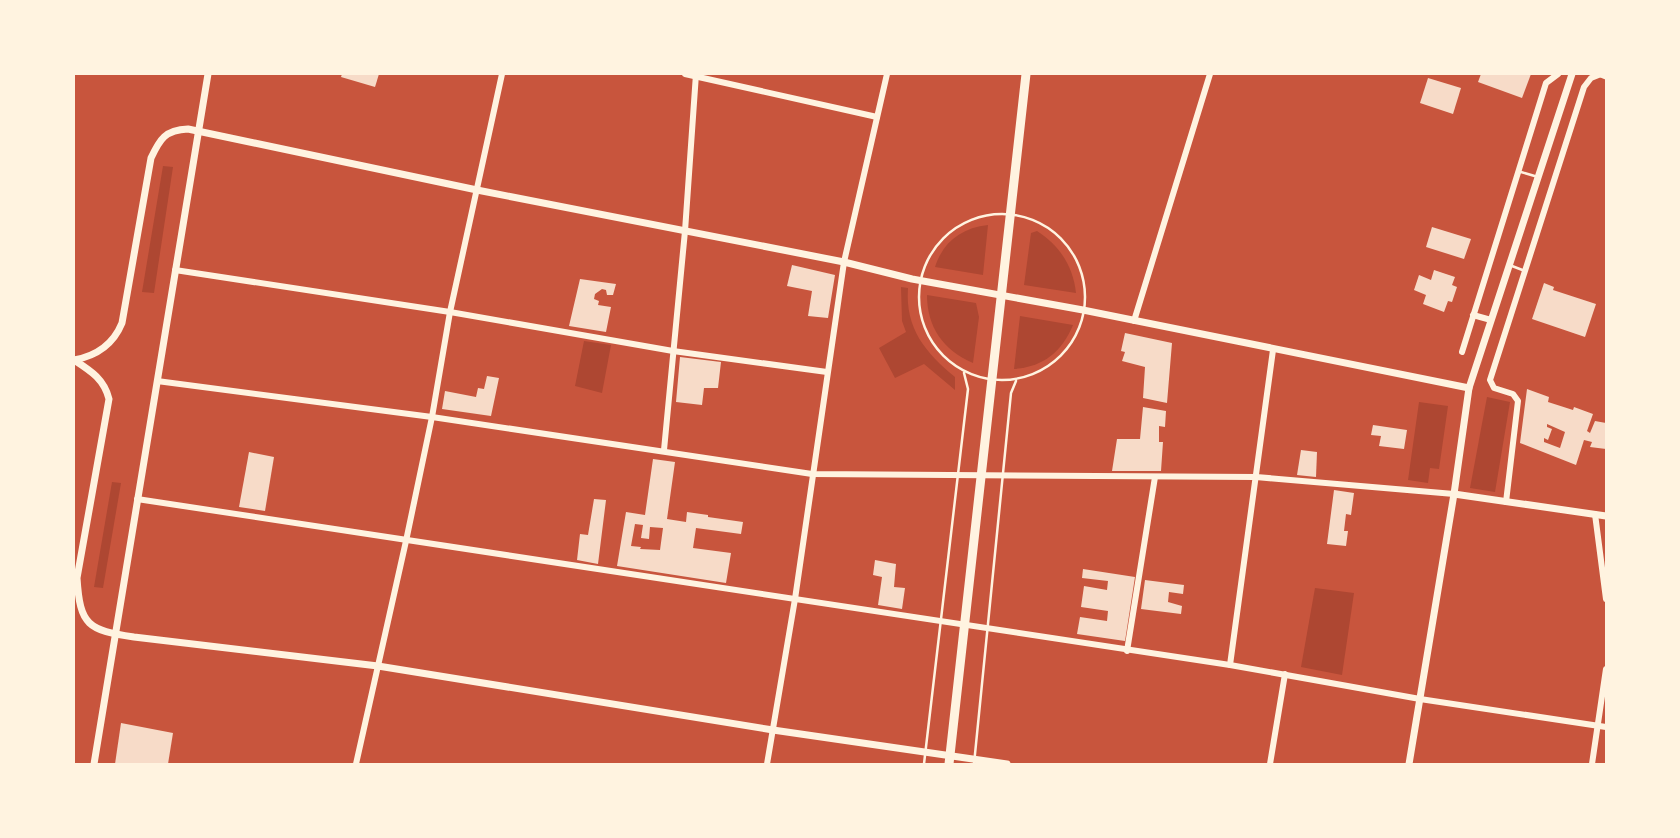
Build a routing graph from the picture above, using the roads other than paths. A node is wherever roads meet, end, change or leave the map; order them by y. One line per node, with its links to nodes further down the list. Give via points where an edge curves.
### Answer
1 (208, 74): 13 (street)
2 (502, 74): 16 (street)
3 (685, 74): 10 (street)
4 (887, 74): 12 (street)
5 (1026, 74): 17 (main road)
6 (1210, 74): 29 (street)
7 (1558, 74): 14 (street, via 1546,83)
8 (1572, 74): 15 (street)
9 (1601, 74): 11 (street); 22 (street, via 1584,87)
10 (696, 75): 12 (street); 18 (street)
11 (1606, 76)
12 (877, 117): 19 (street)
13 (198, 132): 16 (street); 21 (street); 33 (street, via 175,129 159,142 151,158 122,323 105,347)
14 (1518, 170): 15 (lane); 27 (street)
15 (1538, 177): 20 (street)
16 (477, 190): 18 (street); 26 (street)
17 (1010, 212): 23 (lane, via 985,216 945,237 933,250); 24 (main road); 25 (lane, via 1036,218 1062,238 1081,276)
18 (685, 231): 19 (street); 31 (street)
19 (844, 262): 23 (street); 34 (street)
20 (1509, 265): 22 (lane); 28 (street)
21 (175, 270): 26 (street); 37 (street)
22 (1525, 271): 50 (street, via 1490,380 1494,388 1513,394 1518,401)
23 (920, 280): 24 (street); 35 (lane, via 919,316 924,328 938,351)
24 (1001, 295): 25 (street); 36 (main road)
25 (1083, 310): 29 (street); 38 (lane, via 1071,344 1058,359)
26 (450, 312): 31 (street); 40 (street)
27 (1473, 315): 28 (street); 32 (street)
28 (1491, 320): 39 (street)
29 (1133, 321): 30 (street)
30 (1273, 350): 39 (street); 47 (street)
31 (673, 351): 34 (street); 41 (street)
32 (1462, 352)
33 (74, 360): 59 (street, via 106,384 109,399 78,594 90,625)
34 (827, 372): 42 (street)
35 (964, 373): 36 (lane); 43 (lane, via 968,389)
36 (991, 379): 38 (lane); 44 (main road)
37 (157, 381): 40 (street); 49 (street)
38 (1016, 381): 45 (lane)
39 (1469, 388): 48 (street)
40 (432, 417): 41 (street); 53 (street)
41 (664, 450): 42 (street)
42 (812, 474): 43 (street); 54 (street)
43 (957, 475): 44 (street); 56 (lane)
44 (980, 475): 45 (street); 57 (main road)
45 (1002, 476): 46 (street); 58 (lane)
46 (1154, 477): 47 (street); 60 (street)
47 (1256, 477): 48 (street); 61 (street)
48 (1454, 494): 50 (street); 65 (street)
49 (137, 499): 53 (street); 59 (street)
50 (1506, 502): 51 (street)
51 (1595, 514): 52 (street); 55 (street)
52 (1606, 516)
53 (406, 541): 54 (street); 62 (street)
54 (795, 599): 56 (street); 67 (street)
55 (1606, 599)
56 (940, 621): 57 (street); 68 (lane)
57 (963, 624): 58 (street); 69 (main road)
58 (986, 628): 60 (street); 70 (lane)
59 (115, 634): 62 (street); 71 (street)
60 (1127, 650): 61 (street)
61 (1230, 665): 64 (street)
62 (378, 666): 67 (street); 72 (street)
63 (1606, 669): 66 (street)
64 (1285, 674): 65 (street); 76 (street)
65 (1420, 699): 66 (street); 77 (street)
66 (1603, 727): 78 (street)
67 (773, 730): 68 (street); 73 (street)
68 (925, 752): 69 (street); 74 (lane)
69 (949, 761): 70 (street)
70 (974, 763): 75 (street)
71 (94, 765)
72 (356, 765)
73 (767, 765)
74 (924, 765)
75 (1007, 765)
76 (1270, 765)
77 (1409, 765)
78 (1592, 765)

